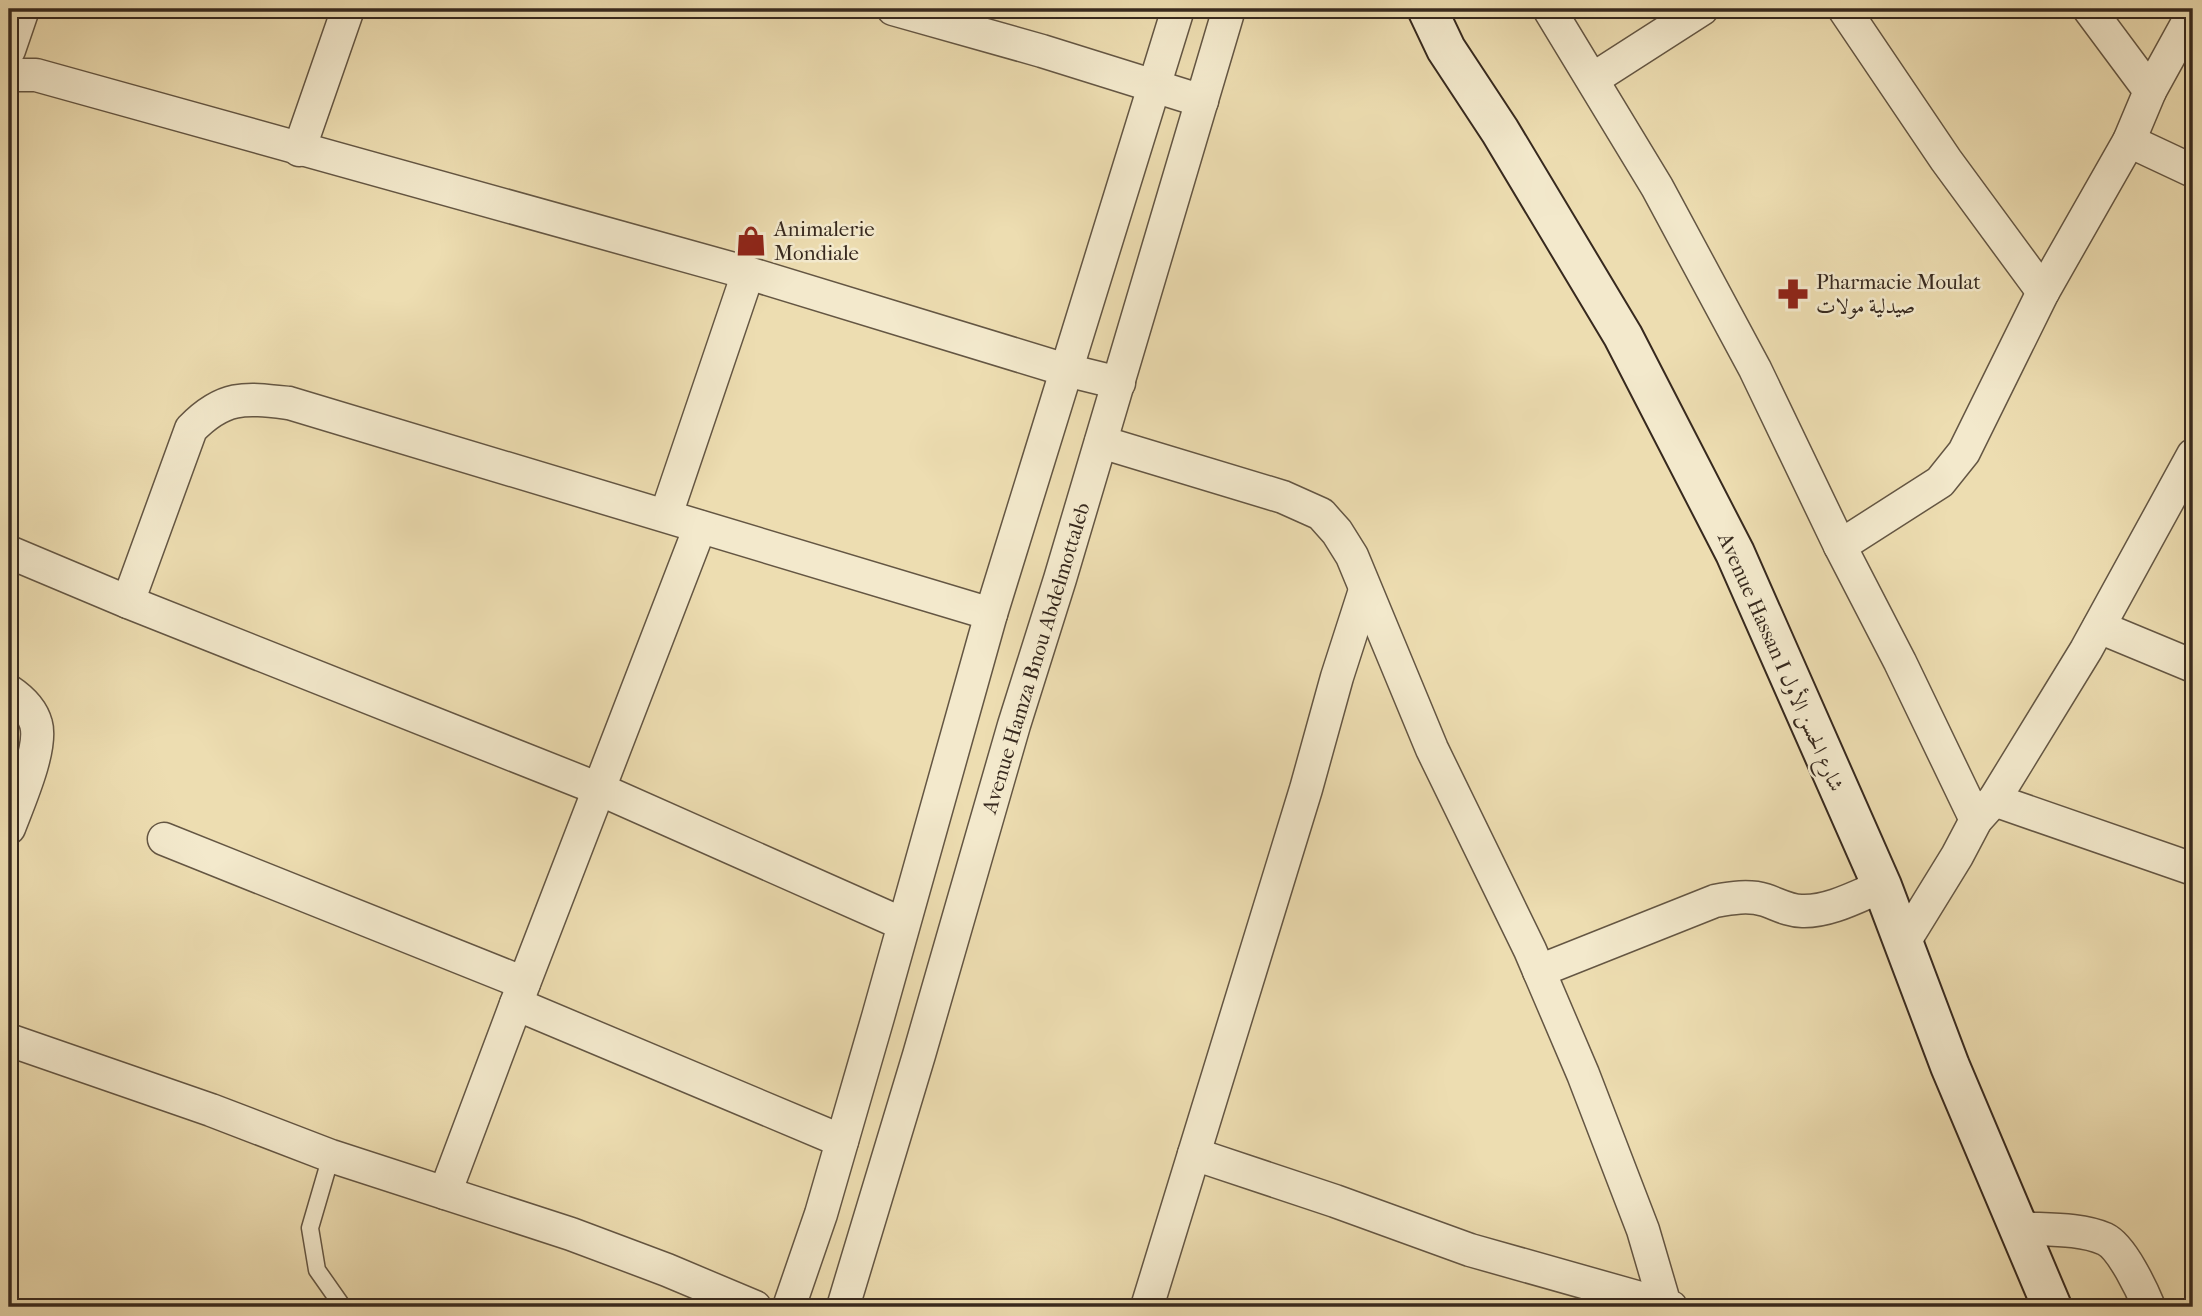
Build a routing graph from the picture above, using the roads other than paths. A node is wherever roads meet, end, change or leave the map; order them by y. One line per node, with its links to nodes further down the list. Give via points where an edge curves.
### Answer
1 (23, 9): 14 (street)
2 (348, 9): 21 (street)
3 (893, 9): 17 (street)
4 (1178, 9): 17 (street)
5 (1229, 9): 19 (street, Avenue Hamza Bnou Abdelmottaleb)
6 (1408, 9): 13 (main road, Avenue Hassan I شارع الحسن الأول)
7 (1427, 9): 13 (main road, Avenue Hassan I شارع الحسن الأول)
8 (1549, 9): 16 (street)
9 (1702, 9): 16 (street)
10 (1844, 9): 24 (street)
11 (2089, 9): 18 (street)
12 (2193, 13): 18 (street)
13 (1446, 49): 44 (main road, Avenue Hassan I شارع الحسن الأول, via 1569,242 1682,450 1735,552)
14 (9, 50)
15 (9, 75): 21 (street, via 36,75)
16 (1593, 79): 31 (street, via 1726,314)
17 (1153, 85): 19 (street); 25 (street)
18 (2150, 91): 20 (street)
19 (1202, 101): 26 (street, Avenue Hamza Bnou Abdelmottaleb)
20 (2129, 141): 22 (street); 24 (street)
21 (299, 150): 23 (street)
22 (2193, 171)
23 (748, 273): 25 (street); 29 (street)
24 (2043, 292): 31 (street, via 1964,452 1940,482)
25 (1066, 370): 26 (street); 35 (street)
26 (1119, 383): 27 (street, Avenue Hamza Bnou Abdelmottaleb)
27 (1101, 442): 33 (street, via 1283,496 1321,514 1352,556); 59 (street, Avenue Hamza Bnou Abdelmottaleb)
28 (2193, 455): 36 (street)
29 (666, 515): 30 (street); 34 (street, via 289,403 251,399 224,404 191,429)
30 (700, 527): 35 (street); 39 (street)
31 (1840, 546): 40 (street)
32 (9, 552): 34 (street)
33 (1366, 590): 47 (street, via 1432,749); 51 (street)
34 (128, 602): 39 (street)
35 (990, 614): 45 (street)
36 (2099, 627): 37 (street); 40 (street)
37 (2193, 666)
38 (9, 691): 41 (street, via 24,702 36,723 37,738)
39 (599, 789): 45 (street); 48 (street)
40 (1985, 810): 43 (street); 46 (street)
41 (9, 828)
42 (164, 839): 48 (street)
43 (2193, 869)
44 (1882, 886): 46 (main road, Avenue Hassan I شارع الحسن الأول); 47 (street, via 1803,911 1762,899 1715,901)
45 (903, 924): 50 (street)
46 (1904, 942): 54 (main road, Avenue Hassan I شارع الحسن الأول)
47 (1539, 971): 55 (street, via 1583,1074)
48 (520, 994): 50 (street); 53 (street)
49 (9, 1040): 52 (street)
50 (842, 1141): 58 (street)
51 (1194, 1154): 55 (street, via 1470,1250); 60 (street)
52 (331, 1156): 53 (street); 56 (lane, via 310,1228 317,1269)
53 (445, 1193): 57 (street, via 570,1234)
54 (2018, 1228): 61 (main road, Avenue Hassan I شارع الحسن الأول); 62 (street, via 2107,1240 2135,1274)
55 (1668, 1306)
56 (342, 1307)
57 (755, 1307)
58 (789, 1307)
59 (843, 1307)
60 (1147, 1307)
61 (2052, 1307)
62 (2149, 1307)

